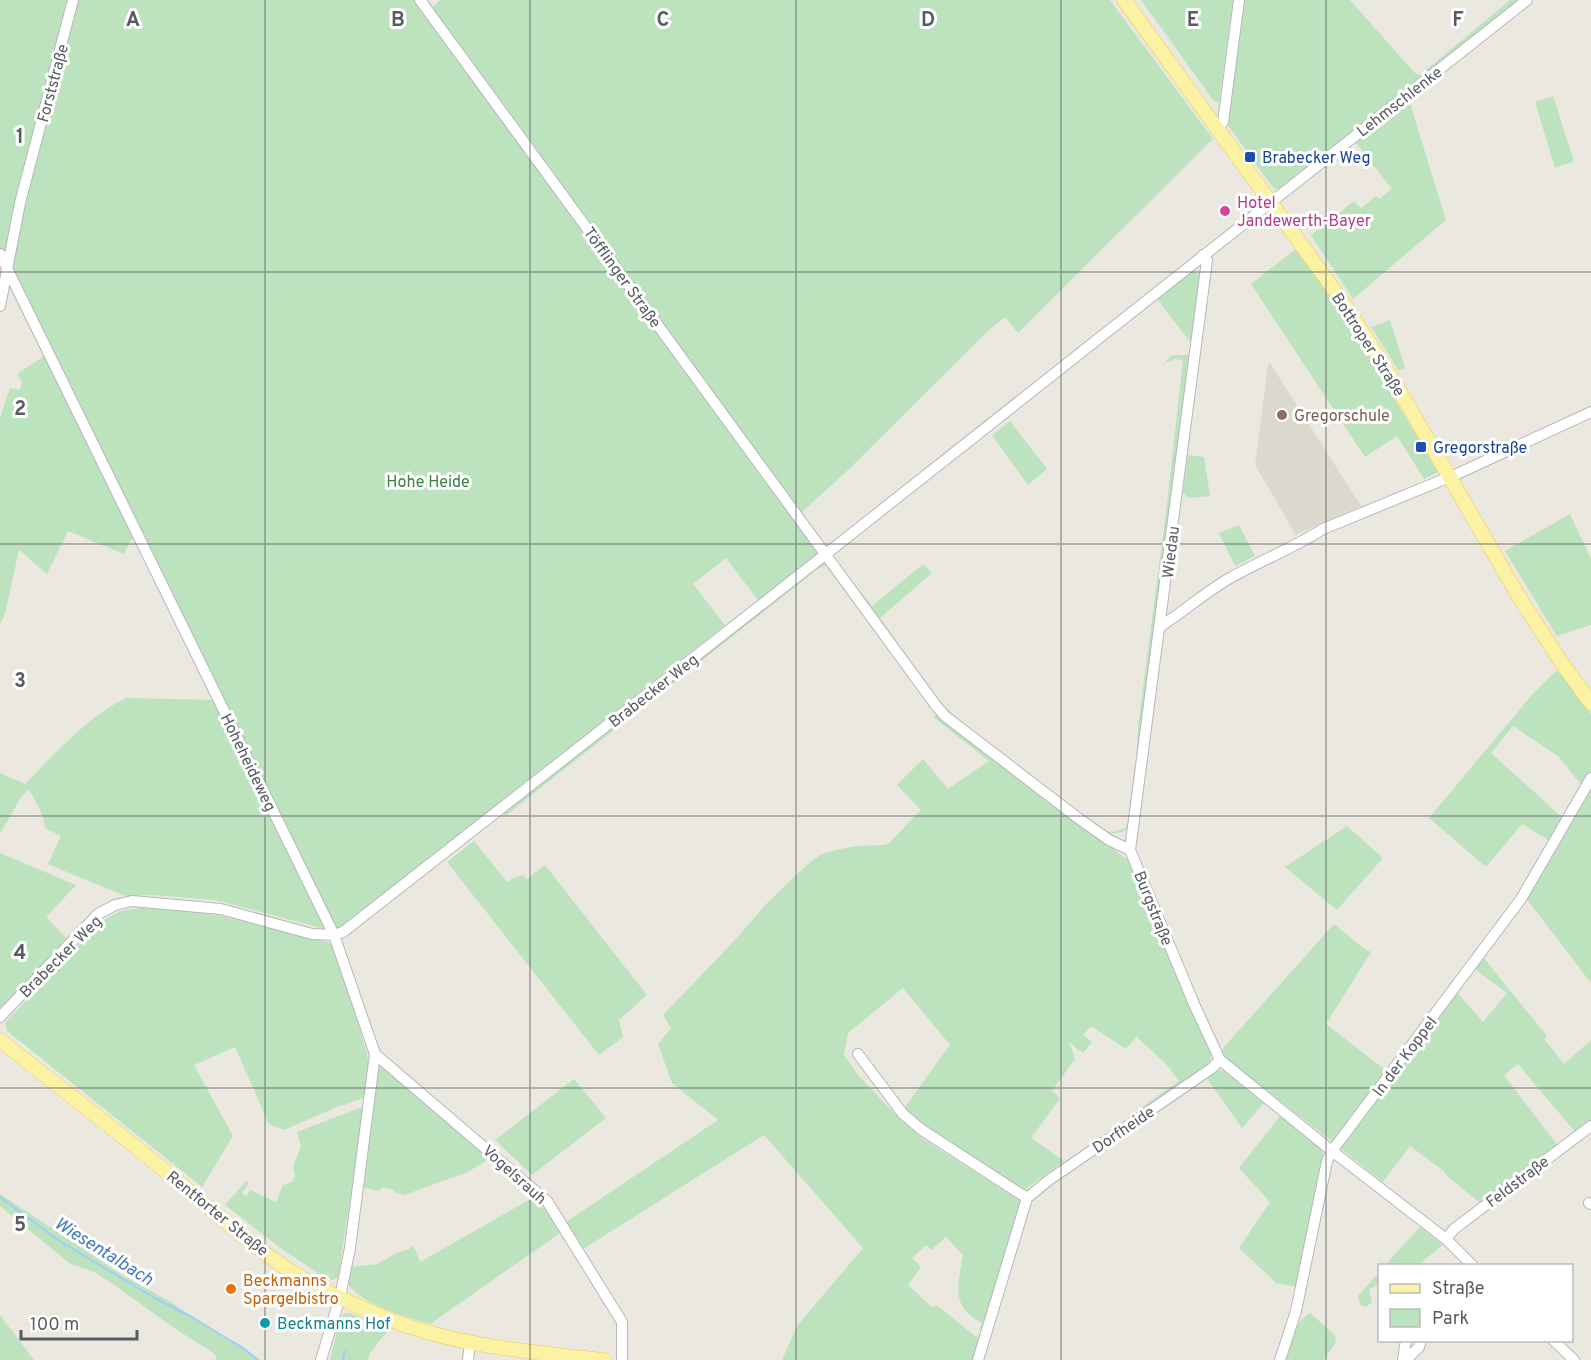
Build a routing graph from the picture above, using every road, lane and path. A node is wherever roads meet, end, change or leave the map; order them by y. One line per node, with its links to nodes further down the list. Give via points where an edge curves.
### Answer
1 (74, 0): 10 (street, Forststraße, via 20,203)
2 (420, 0): 14 (street, Töfflinger Straße)
3 (1124, 0): 6 (main road, Bottroper Straße)
4 (1239, 0): 6 (street, via 1223,122)
5 (1527, 0): 7 (street, Lehmschlenke)
6 (1218, 129): 7 (main road, Bottroper Straße)
7 (1271, 201): 9 (street, Brabecker Weg); 13 (main road, Bottroper Straße, via 1345,305)
8 (0, 255): 10 (street, Hoheheideweg)
9 (1203, 255): 14 (street, Brabecker Weg); 15 (street, Wiedau, via 1207,260)
10 (7, 269): 11 (street, Forststraße); 19 (street, Hoheheideweg)
11 (0, 306)
12 (1591, 412): 13 (street)
13 (1450, 476): 15 (street, via 1323,529 1227,580); 16 (main road, Bottroper Straße, via 1518,595)
14 (826, 554): 18 (street, Burgstraße, via 945,716 1078,818); 19 (street, Brabecker Weg, via 363,918)
15 (1161, 626): 18 (street, Wiedau)
16 (1591, 703)
17 (1591, 778): 26 (street, In der Koppel, via 1521,899)
18 (1130, 850): 24 (street, Burgstraße)
19 (334, 935): 20 (street, Brabecker Weg, via 312,934 221,909 132,901 98,915); 22 (street, Hoheheideweg)
20 (0, 1017)
21 (0, 1040): 30 (main road, Rentforter Straße, via 248,1239 292,1272)
22 (375, 1054): 30 (street, Hoheheideweg, via 356,1210); 38 (street, Vogelsrauh, via 547,1201 622,1322)
23 (858, 1054): 27 (street, via 903,1114)
24 (1220, 1060): 26 (street, Burgstraße); 27 (street, Dorfheide)
25 (1591, 1126): 28 (street, Feldstraße)
26 (1332, 1151): 28 (street, Burgstraße); 40 (street, In der Koppel, via 1296,1311)
27 (1027, 1198): 39 (street)
28 (1446, 1239): 29 (street, Burgstraße)
29 (1471, 1264)
30 (340, 1297): 31 (main road, Rentforter Straße, via 406,1325); 35 (street, Hoheheideweg)
31 (470, 1342): 36 (street); 37 (main road, Rentforter Straße)
32 (1406, 1342): 41 (street)
33 (1421, 1342): 41 (street)
34 (1554, 1342): 42 (street)
35 (321, 1360)
36 (468, 1360)
37 (604, 1360)
38 (622, 1360)
39 (978, 1360)
40 (1280, 1360)
41 (1405, 1360)
42 (1574, 1360)

